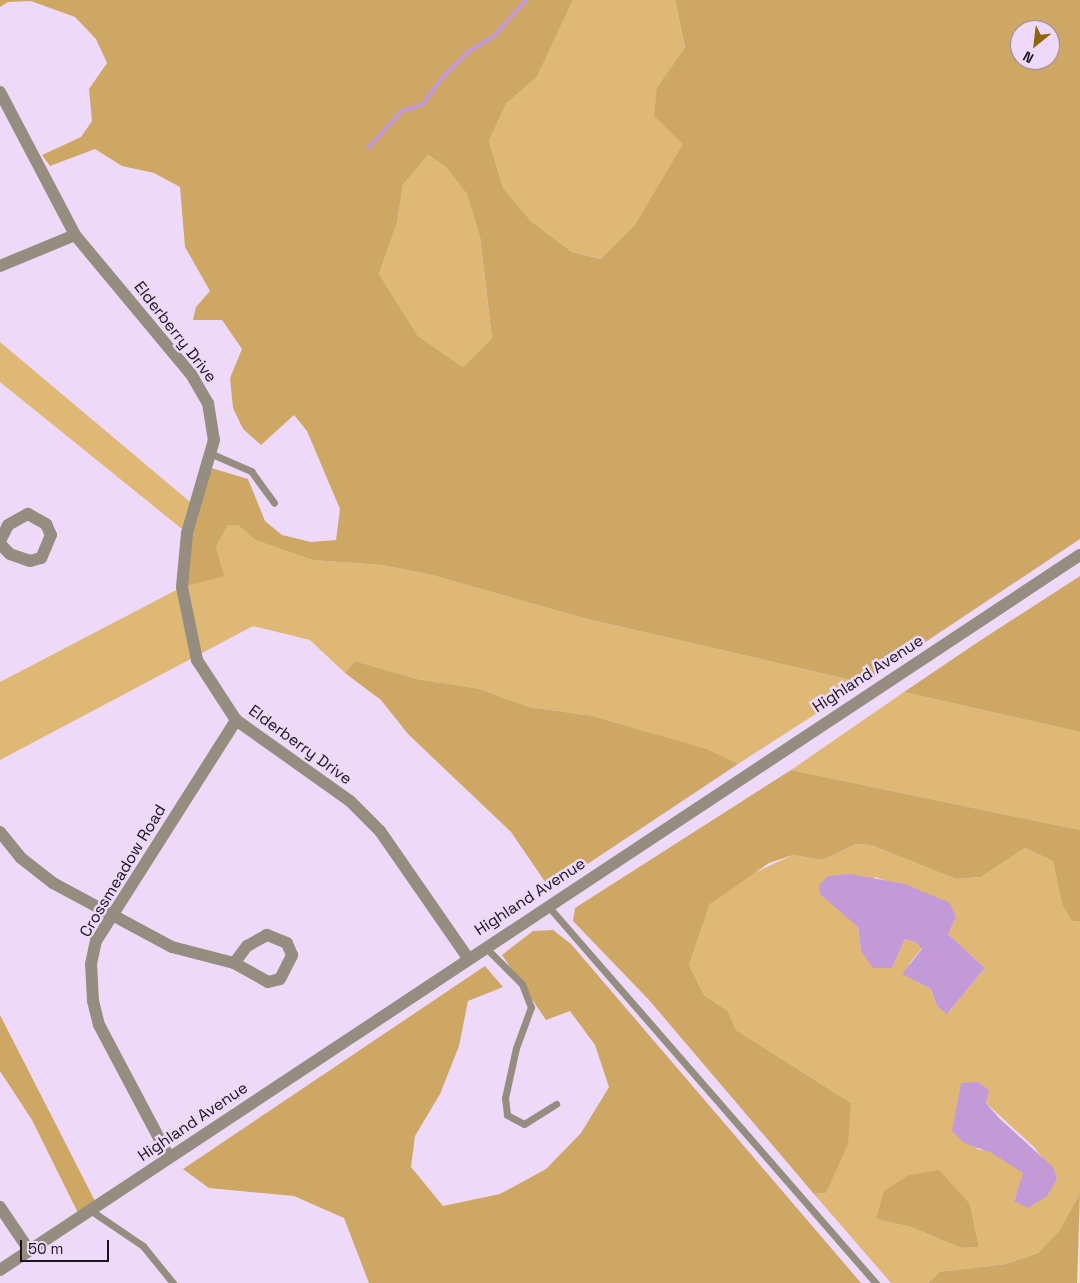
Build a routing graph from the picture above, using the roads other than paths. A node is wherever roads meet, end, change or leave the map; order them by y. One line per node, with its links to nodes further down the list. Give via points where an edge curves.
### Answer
1 (0, 92): 2 (street, Elderberry Drive)
2 (3, 109): 3 (street, Elderberry Drive)
3 (76, 235): 4 (street); 5 (street, Elderberry Drive, via 197,383 212,414)
4 (0, 266)
5 (212, 454): 6 (lane, via 259,477); 8 (street, Elderberry Drive, via 184,546 184,613 197,660)
6 (274, 503)
7 (1080, 555): 10 (street, Highland Avenue)
8 (236, 720): 11 (street, Crossmeadow Road); 13 (street, Elderberry Drive, via 365,815)
9 (0, 832): 11 (street, via 36,871)
10 (547, 905): 12 (street, Highland Avenue); 22 (lane)
11 (111, 918): 14 (street, via 172,947); 16 (street, Crossmeadow Road, via 96,941 91,964 95,1014)
12 (484, 947): 13 (street, Highland Avenue); 15 (lane, via 522,984 531,1007 516,1048 506,1098 507,1115 524,1124)
13 (468, 958): 16 (street, Highland Avenue)
14 (234, 963): 14 (street, via 268,982 280,979 292,955 287,943 267,935 247,946)
15 (556, 1104)
16 (169, 1157): 18 (street, Highland Avenue)
17 (0, 1207): 19 (street)
18 (90, 1210): 19 (street, Highland Avenue); 21 (lane, via 142,1246)
19 (29, 1250): 20 (street, Highland Avenue)
20 (0, 1270)
21 (173, 1283)
22 (876, 1283)

